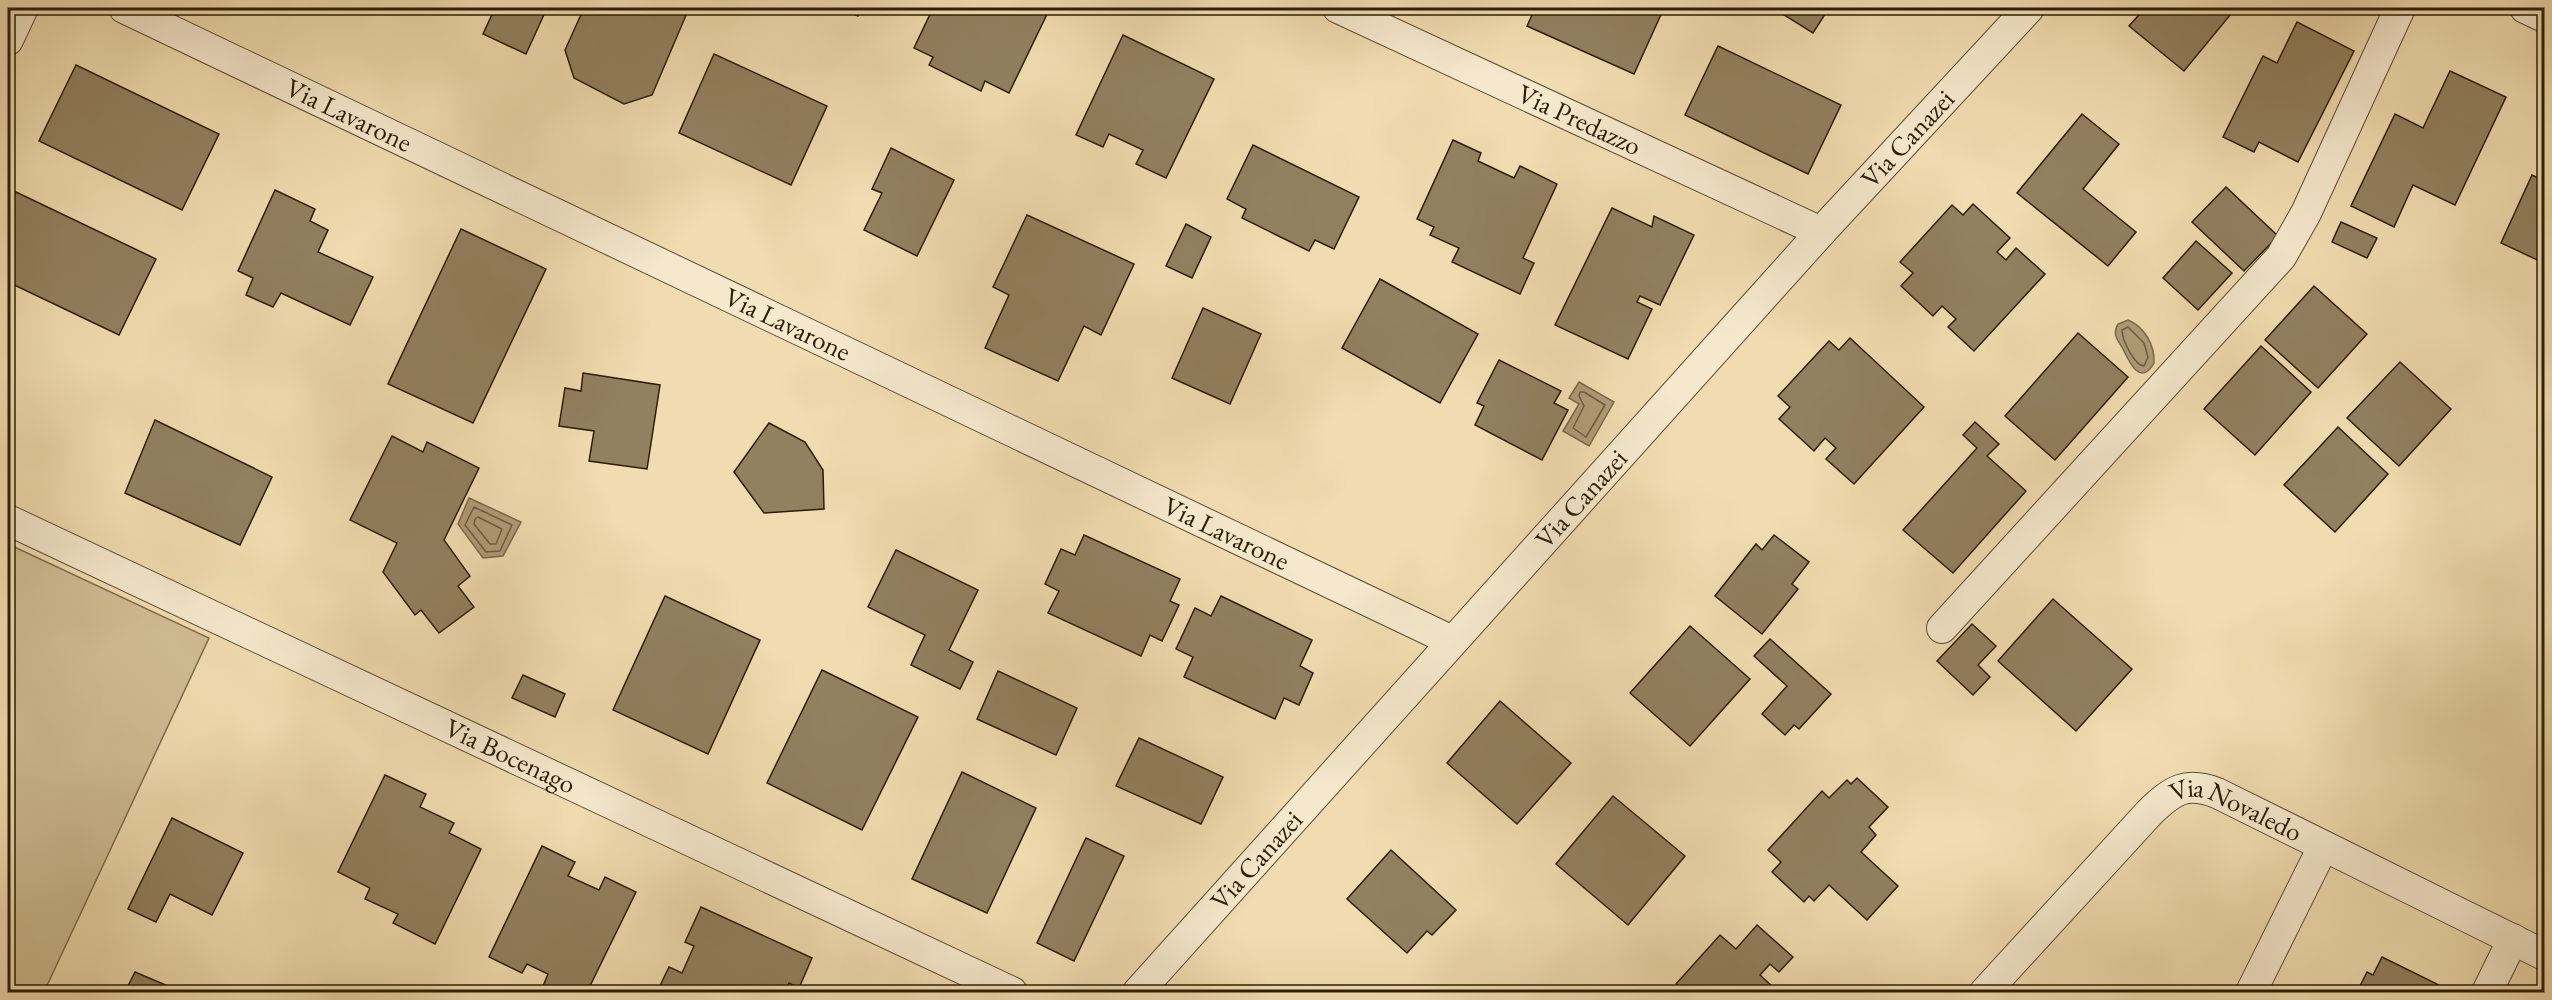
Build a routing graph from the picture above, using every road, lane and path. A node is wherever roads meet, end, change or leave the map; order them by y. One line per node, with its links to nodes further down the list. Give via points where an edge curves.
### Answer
1 (23, 8): 8 (street)
2 (124, 8): 12 (street, Via Lavarone)
3 (1338, 8): 9 (street, Via Predazzo)
4 (2029, 8): 9 (street, Via Canazei)
5 (2400, 8): 11 (street, via 2306,213 2280,257)
6 (2525, 8): 7 (street)
7 (2544, 17)
8 (8, 40)
9 (1821, 232): 12 (street, Via Canazei)
10 (8, 520): 16 (street, Via Bocenago)
11 (1942, 628)
12 (1452, 641): 17 (street, Via Canazei)
13 (2323, 847): 14 (street, Via Novaledo); 18 (street, Via Novaledo, via 2217,793 2184,787 2150,812); 19 (street)
14 (2513, 939): 15 (street, Via Novaledo); 20 (street)
15 (2544, 955)
16 (1012, 993)
17 (1138, 993)
18 (1985, 993)
19 (2251, 993)
20 (2487, 993)

